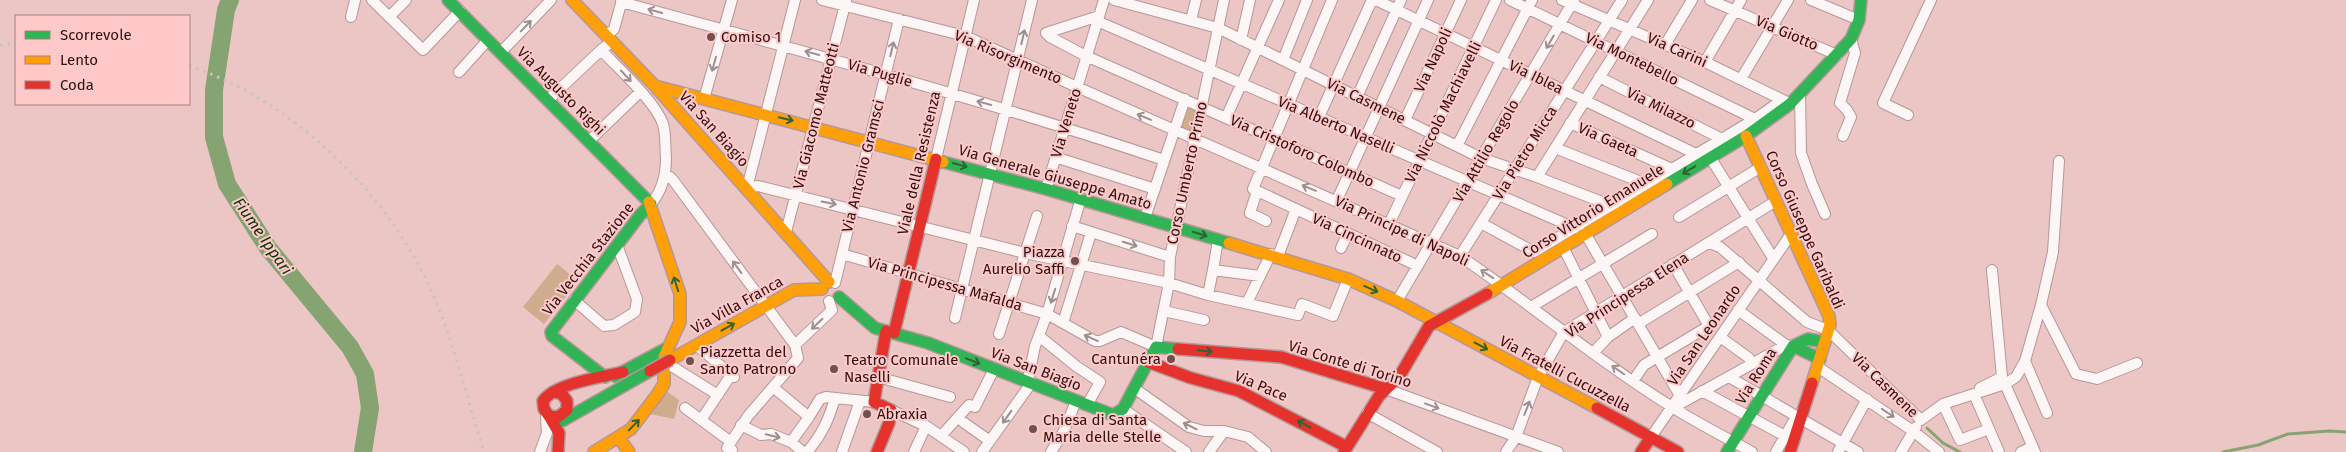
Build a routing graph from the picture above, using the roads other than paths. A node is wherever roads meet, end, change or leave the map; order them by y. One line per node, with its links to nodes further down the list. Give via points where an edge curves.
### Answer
1 (355, 0): 42 (street)
2 (372, 0): 43 (street)
3 (406, 0): 43 (street)
4 (448, 0): 40 (street, Via Augusto Righi)
5 (551, 0): 68 (street, one-way to 5)
6 (572, 0): 57 (street, Via San Biagio)
7 (732, 0): 54 (street)
8 (795, 0): 63 (street)
9 (822, 0): 37 (street, Via Risorgimento)
10 (974, 0): 56 (street, Viale della Resistenza)
11 (1032, 0): 72 (street, one-way to 11)
12 (1104, 0): 45 (street, Via Veneto)
13 (1114, 0): 47 (street, Via Casmene)
14 (1196, 0): 47 (street)
15 (1224, 0): 52 (street, Corso Umberto Primo)
16 (1250, 0): 60 (street)
17 (1279, 0): 65 (street)
18 (1307, 0): 73 (street)
19 (1332, 0): 77 (street)
20 (1372, 0): 84 (street)
21 (1376, 0): 39 (street, Via Iblea)
22 (1428, 0): 48 (street)
23 (1461, 0): 55 (street, Via Napoli)
24 (1496, 0): 64 (street, Via Niccolò Machiavelli)
25 (1510, 0): 38 (street, Via Montebello)
26 (1622, 0): 46 (street, Via Pietro Micca)
27 (1648, 0): 53 (street)
28 (1692, 0): 62 (street)
29 (1710, 0): 41 (street, Via Giotto)
30 (1741, 0): 41 (street)
31 (1788, 0): 51 (street)
32 (1811, 0): 49 (street)
33 (1861, 0): 49 (street, Corso Vittorio Emanuele)
34 (1930, 0): 102 (street, via 1883,103)
35 (621, 1): 54 (street, Via Puglie, one-way to 35); 57 (street)
36 (1570, 1): 46 (street, Via Carini); 50 (street, Via Attilio Regolo)
37 (846, 3): 44 (street, Via Risorgimento); 71 (street, Via Giacomo Matteotti)
38 (1530, 4): 50 (street, Via Montebello); 74 (street)
39 (1399, 5): 48 (street, Via Iblea); 91 (street)
40 (460, 11): 43 (street, via 423,50); 59 (street, Via Augusto Righi)
41 (1735, 11): 51 (street, Via Giotto); 75 (street)
42 (351, 17)
43 (389, 17)
44 (899, 19): 56 (street, Via Risorgimento); 79 (street, Via Antonio Gramsci, one-way to 44)
45 (1098, 19): 70 (street, Via Veneto); 70 (street, Via Cristoforo Colombo, via 1046,33); 76 (street, Via Alberto Naselli)
46 (1610, 19): 53 (street, Via Carini); 61 (street, Via Pietro Micca)
47 (1191, 20): 52 (street, Via Casmene)
48 (1419, 20): 55 (street, Via Iblea); 99 (street)
49 (1859, 20): 58 (street, Corso Vittorio Emanuele)
50 (1560, 24): 61 (street, Via Montebello); 80 (street, Via Attilio Regolo, one-way to 80)
51 (1772, 27): 69 (street, Via Giotto); 82 (street)
52 (1218, 28): 60 (street, Via Casmene); 76 (street, Corso Umberto Primo)
53 (1630, 29): 62 (street, Via Carini); 67 (street)
54 (724, 30): 63 (street, Via Puglie); 92 (street, one-way to 92)
55 (1446, 33): 64 (street, Via Iblea); 107 (street, Via Napoli)
56 (965, 36): 72 (street, Via Risorgimento); 89 (street, Viale della Resistenza)
57 (609, 39): 66 (street); 85 (street, Via San Biagio)
58 (1851, 39): 69 (street, Corso Vittorio Emanuele); 114 (street, via 1856,53 1840,103 1851,117)
59 (488, 40): 68 (street, Via Augusto Righi); 78 (street)
60 (1241, 40): 65 (street, Via Casmene)
61 (1596, 42): 67 (street, Via Montebello); 87 (street, Via Pietro Micca)
62 (1665, 45): 75 (street, Via Carini)
63 (784, 46): 71 (street, Via Puglie, one-way to 63); 101 (street)
64 (1474, 47): 74 (street, Via Iblea); 112 (street, Via Niccolò Machiavelli)
65 (1258, 48): 73 (street, Via Casmene); 83 (street)
66 (602, 50): 88 (street, one-way to 88); 94 (street)
67 (1616, 51): 81 (street); 106 (street, Via Montebello)
68 (501, 52): 94 (street, Via Augusto Righi)
69 (1837, 55): 90 (street, Corso Vittorio Emanuele)
70 (1086, 56): 86 (street, Via Veneto); 93 (street, Via Cristoforo Colombo)
71 (830, 58): 79 (street, Via Puglie); 109 (street, Via Giacomo Matteotti)
72 (1018, 60): 86 (street, Via Risorgimento); 100 (street)
73 (1283, 60): 77 (street, Via Casmene)
74 (1501, 60): 80 (street, Via Iblea); 121 (street)
75 (1705, 62): 82 (street, Via Carini)
76 (1210, 70): 83 (street, Via Alberto Naselli); 98 (street, Corso Umberto Primo)
77 (1302, 70): 84 (street, Via Casmene); 97 (street)
78 (459, 72)
79 (886, 74): 89 (street, Via Puglie); 120 (street, Via Antonio Gramsci)
80 (1531, 74): 87 (street, Via Iblea); 126 (street, Via Attilio Regolo)
81 (1599, 77): 95 (street); 118 (street, Via Milazzo)
82 (1741, 79): 96 (street, Via Carini)
83 (1242, 84): 97 (street, Via Alberto Naselli); 105 (street)
84 (1334, 85): 91 (street, Via Casmene); 104 (street)
85 (655, 86): 92 (street, Via Generale Giuseppe Amato); 103 (street, Via San Biagio)
86 (1077, 87): 110 (street, Via Veneto); 111 (street, Via Principe di Napoli, one-way to 86)
87 (1565, 91): 95 (street, Via Iblea); 133 (street, Via Pietro Micca)
88 (640, 92): 119 (street); 138 (street, via 664,126)
89 (951, 94): 100 (street, Via Puglie, one-way to 89); 127 (street, Viale della Resistenza)
90 (1800, 94): 96 (street, Corso Vittorio Emanuele); 156 (street, via 1801,153)
91 (1357, 97): 99 (street, Via Casmene)
92 (702, 98): 101 (street, Via Generale Giuseppe Amato); 103 (street, via 686,107)
93 (1185, 99): 98 (street, Via Cristoforo Colombo); 111 (street)
94 (548, 100): 119 (street, Via Augusto Righi)
95 (1585, 100): 108 (street); 123 (street, Via Iblea)
96 (1786, 102): 106 (street); 113 (street, Corso Vittorio Emanuele)
97 (1288, 104): 104 (street, Via Alberto Naselli); 116 (street)
98 (1201, 106): 105 (street, Via Cristoforo Colombo); 115 (street, Corso Umberto Primo)
99 (1379, 108): 107 (street, Via Casmene); 117 (street)
100 (1006, 109): 110 (street, Via Puglie); 136 (street)
101 (767, 115): 109 (street, Via Generale Giuseppe Amato, one-way to 109); 142 (street)
102 (1908, 115)
103 (682, 117): 142 (street, Via San Biagio)
104 (1319, 117): 117 (street, Via Alberto Naselli)
105 (1226, 118): 116 (street, Via Cristoforo Colombo)
106 (1755, 119): 118 (street)
107 (1405, 120): 112 (street, Via Casmene)
108 (1570, 124): 122 (street); 134 (street, Via Gaeta)
109 (813, 126): 120 (street, Via Generale Giuseppe Amato); 147 (street, Via Giacomo Matteotti)
110 (1065, 127): 124 (street, Via Veneto); 128 (street, Via Puglie)
111 (1175, 130): 115 (street, Via Principe di Napoli); 128 (street)
112 (1432, 134): 121 (street, Via Casmene); 129 (street, Via Niccolò Machiavelli)
113 (1746, 136): 125 (street, Corso Vittorio Emanuele); 132 (street, Corso Giuseppe Garibaldi)
114 (1844, 136)
115 (1194, 138): 131 (street, Via Principe di Napoli); 166 (street, Corso Umberto Primo)
116 (1273, 138): 131 (street); 135 (street, Via Cristoforo Colombo)
117 (1366, 138): 129 (street, Via Alberto Naselli); 135 (street)
118 (1722, 139): 123 (street)
119 (589, 141): 152 (street, Via Augusto Righi)
120 (869, 141): 127 (street, Via Generale Giuseppe Amato); 154 (street, Via Antonio Gramsci)
121 (1457, 146): 126 (street, Via Casmene)
122 (1555, 148): 137 (street); 140 (street)
123 (1696, 154): 134 (street)
124 (1055, 157): 143 (street, Via Veneto); 144 (street)
125 (1710, 157): 141 (street); 167 (street, Corso Vittorio Emanuele, one-way to 167)
126 (1481, 158): 133 (street, Via Casmene); 139 (street, Via Attilio Regolo)
127 (936, 159): 136 (street, Via Generale Giuseppe Amato, one-way to 136); 164 (street, Viale della Resistenza)
128 (1164, 160): 144 (street)
129 (1419, 161): 139 (street, Via Alberto Naselli); 148 (street, Via Niccolò Machiavelli)
130 (2059, 162): 211 (street, Via Casmene, via 2053,252)
131 (1261, 167): 145 (street, via 1253,189); 150 (street, Via Principe di Napoli, one-way to 131)
132 (1761, 167): 141 (street); 151 (street, Corso Giuseppe Garibaldi)
133 (1515, 169): 137 (street, Via Casmene); 146 (street, Via Pietro Micca)
134 (1672, 169): 140 (street)
135 (1350, 173): 148 (street, Via Cristoforo Colombo); 150 (street)
136 (991, 174): 143 (street, Via Generale Giuseppe Amato); 173 (street)
137 (1537, 177): 153 (street, Via Casmene)
138 (664, 178): 152 (street, via 658,196); 212 (street, one-way to 138, via 673,180)
139 (1468, 182): 146 (street, Via Alberto Naselli); 175 (street, Via Attilio Regolo)
140 (1646, 184): 153 (street)
141 (1728, 187): 158 (street); 160 (street)
142 (747, 188): 147 (street, via 758,186); 168 (street, Via San Biagio)
143 (1046, 188): 149 (street, Via Generale Giuseppe Amato)
144 (1155, 188): 159 (street)
145 (1257, 191): 155 (street, Via Cincinnato); 161 (street, via 1250,213)
146 (1499, 195): 162 (street, Via Pietro Micca); 167 (street, Via Alberto Naselli)
147 (796, 196): 154 (street, one-way to 154); 168 (street, Via Giacomo Matteotti)
148 (1402, 196): 163 (street, Via Niccolò Machiavelli)
149 (1081, 198): 159 (street, Via Generale Giuseppe Amato); 165 (street)
150 (1337, 200): 163 (street, Via Principe di Napoli)
151 (1776, 201): 160 (street, Via Principessa Elena); 172 (street, Corso Giuseppe Garibaldi)
152 (651, 204): 177 (street, Via Vecchia Stazione); 234 (street, one-way to 152, via 677,333 681,303)
153 (1615, 207): 167 (street)
154 (853, 208): 164 (street); 181 (street, Via Antonio Gramsci)
155 (1296, 209): 170 (street, Via Cincinnato); 182 (street, Via Cincinnato)
156 (1825, 214)
157 (1037, 216): 180 (street)
158 (1679, 217)
159 (1144, 218): 166 (street, Via Generale Giuseppe Amato)
160 (1748, 218): 176 (street, Via Principessa Elena); 185 (street)
161 (1266, 221)
162 (1481, 223): 167 (street, via 1534,252); 183 (street, Via Pietro Micca)
163 (1389, 224): 175 (street, Via Principe di Napoli)
164 (920, 225): 173 (street); 194 (street, Viale della Resistenza)
165 (1072, 226): 169 (street); 186 (street)
166 (1176, 227): 174 (street, Via Generale Giuseppe Amato, one-way to 174); 184 (street, Corso Umberto Primo)
167 (1580, 231): 178 (street, Corso Vittorio Emanuele); 189 (street)
168 (786, 232): 200 (street, Via San Biagio)
169 (1091, 232): 184 (street, one-way to 184); 188 (street)
170 (1348, 233): 179 (street); 191 (street, Via Cincinnato)
171 (1652, 234): 189 (street)
172 (1791, 234): 185 (street, Via San Leonardo); 223 (street, Corso Giuseppe Garibaldi, via 1829,316)
173 (976, 239): 180 (street); 202 (street)
174 (1218, 240): 182 (street, Via Generale Giuseppe Amato); 192 (street)
175 (1432, 242): 183 (street, Via Principe di Napoli); 191 (street, Via Attilio Regolo)
176 (1709, 242): 187 (street, Via Casmene, via 1720,246); 190 (street, Via Principessa Elena)
177 (617, 245): 207 (street, Via Vecchia Stazione); 207 (street, via 637,298 635,312 614,325 604,326)
178 (1563, 247): 197 (street); 201 (street, Corso Vittorio Emanuele)
179 (1341, 248)
180 (1025, 253): 186 (street); 209 (street)
181 (842, 254): 194 (street, Via Principessa Mafalda); 200 (street, Via Antonio Gramsci)
182 (1275, 255): 195 (street, Via Cincinnato); 196 (street, Via Generale Giuseppe Amato)
183 (1460, 256): 201 (street, Via Principe di Napoli, one-way to 183)
184 (1170, 257): 199 (street, Corso Umberto Primo)
185 (1772, 258): 198 (street, Via San Leonardo)
186 (1062, 259): 188 (street); 217 (street, one-way to 217)
187 (1739, 262): 198 (street, Via Casmene); 203 (street)
188 (1086, 264): 199 (street); 221 (street)
189 (1603, 264): 197 (street); 205 (street)
190 (1673, 264): 203 (street); 205 (street, Via Principessa Elena)
191 (1418, 266): 208 (street, Via Attilio Regolo)
192 (1212, 270): 195 (street); 204 (street)
193 (1992, 270): 260 (street, via 2002,377)
194 (908, 273): 202 (street, Via Principessa Mafalda); 224 (street, Viale della Resistenza)
195 (1260, 276): 210 (street, Via Cincinnato)
196 (1348, 278): 208 (street, Via Generale Giuseppe Amato, one-way to 208); 210 (street, via 1333,316 1302,304 1298,315)
197 (1579, 278): 213 (street); 216 (street)
198 (1759, 280): 214 (street, Via San Leonardo); 223 (street, Via Casmene, via 1807,322)
199 (1169, 283): 204 (street); 215 (street, Corso Umberto Primo)
200 (828, 285): 206 (street, Via San Biagio, via 823,297); 206 (street, via 840,289); 212 (street, Via Villa Franca, via 794,290)
201 (1502, 285): 213 (street, Via Principe di Napoli); 222 (street, Corso Vittorio Emanuele)
202 (963, 289): 209 (street, Via Principessa Mafalda); 218 (street)
203 (1690, 293): 220 (street); 238 (street, via 1709,326)
204 (1208, 295): 210 (street)
205 (1622, 296): 216 (street, Via Principessa Elena); 220 (street)
206 (834, 299): 224 (street, Via San Biagio, via 875,328); 232 (street, one-way to 232, via 832,310)
207 (574, 300): 236 (street, Via Vecchia Stazione, via 551,332)
208 (1398, 301): 222 (street, Via Generale Giuseppe Amato)
209 (1010, 302): 217 (street, Via Principessa Mafalda); 226 (street)
210 (1247, 303)
211 (2041, 305): 240 (street, Via Casmene); 244 (street, via 2076,374 2097,379)
212 (766, 306): 231 (street, Via Villa Franca, one-way to 212); 232 (street)
213 (1531, 307): 225 (street, Via Principe di Napoli)
214 (1738, 310): 229 (street, Via San Leonardo); 233 (street)
215 (1164, 311): 219 (street); 235 (street, Corso Umberto Primo)
216 (1596, 312): 225 (street, Via Principessa Elena); 228 (street)
217 (1047, 314): 221 (street, Via Conte di Torino); 227 (street)
218 (955, 318)
219 (1204, 320)
220 (1637, 321): 228 (street); 238 (street)
221 (1063, 323): 235 (street, Via Conte di Torino, one-way to 221, via 1120,332 1096,342)
222 (1438, 323): 249 (street, Via Fratelli Cucuzzella, one-way to 249); 257 (street, Corso Vittorio Emanuele, via 1425,330 1399,377)
223 (1828, 330): 230 (street, Corso Giuseppe Garibaldi); 284 (street, Via Casmene)
224 (890, 332): 245 (street, Via San Biagio, one-way to 245); 250 (street, Viale della Resistenza)
225 (1564, 332): 237 (street, Via Principe di Napoli); 249 (street, Via Principessa Elena)
226 (999, 334)
227 (1039, 336): 251 (street); 272 (street, via 1100,382)
228 (1608, 336): 237 (street)
229 (1720, 337): 239 (street); 264 (street, Via San Leonardo)
230 (1825, 342): 233 (street, Via Roma, via 1810,338); 243 (street, Corso Giuseppe Garibaldi)
231 (696, 345): 241 (street, Via Villa Franca); 261 (street, via 733,376)
232 (795, 345): 255 (street, via 798,358)
233 (1790, 346): 243 (street); 247 (street); 262 (street, Via Roma)
234 (668, 347): 246 (street); 295 (street, one-way to 234, via 640,418 664,384 664,357)
235 (1156, 348): 242 (street); 257 (street, Via Conte di Torino, one-way to 257, via 1281,357)
236 (573, 354): 248 (street); 254 (street, via 584,374)
237 (1593, 354): 252 (street, Via Principe di Napoli, one-way to 237)
238 (1658, 357): 252 (street, via 1644,365); 264 (street)
239 (1749, 358)
240 (2025, 361): 253 (street, Via Casmene, via 2016,377); 278 (street)
241 (668, 362): 261 (street); 282 (street, Via Villa Franca, bridge)
242 (1148, 362): 256 (street); 301 (street, Via Pace, one-way to 242, via 1239,391)
243 (1819, 363): 265 (street); 281 (street, Corso Giuseppe Garibaldi)
244 (2137, 363)
245 (994, 369): 251 (street, Via San Biagio); 266 (street, via 975,407)
246 (623, 372): 248 (street); 267 (street)
247 (1729, 376): 258 (street); 262 (street)
248 (605, 377): 254 (street)
249 (1538, 377): 293 (street, Via Principessa Elena, one-way to 249); 294 (street, Via Fratelli Cucuzzella)
250 (881, 378): 266 (street); 269 (street, Viale della Resistenza)
251 (1030, 381): 268 (street, Via San Biagio); 296 (street, one-way to 296)
252 (1633, 381): 274 (street, Via Principe di Napoli)
253 (2005, 384): 260 (street, Via Casmene); 300 (street)
254 (577, 385): 259 (street)
255 (774, 388): 280 (street); 286 (street)
256 (1134, 388): 275 (street); 289 (street, one-way to 256, via 1189,427)
257 (1386, 389): 277 (street, Corso Vittorio Emanuele); 293 (street, Via Conte di Torino, one-way to 293)
258 (1702, 391): 264 (street); 279 (street)
259 (553, 392): 267 (street, via 562,394); 282 (street, via 542,403)
260 (1974, 394): 271 (street, Via Casmene); 288 (street); 329 (street)
261 (718, 395): 283 (street)
262 (1761, 397): 279 (street, Via Roma); 281 (street)
263 (831, 399): 270 (street); 280 (street, via 820,399); 308 (street, via 827,424)
264 (1682, 399): 274 (street, Via San Leonardo)
265 (1866, 399): 290 (street, one-way to 290); 299 (street)
266 (960, 400): 291 (street)
267 (567, 401): 282 (street, via 566,410)
268 (1076, 401): 272 (street, Via San Biagio); 314 (street)
269 (874, 402): 270 (street); 276 (street)
270 (859, 404): 309 (street)
271 (1943, 404): 284 (street, Via Casmene); 288 (street, via 1960,440)
272 (1088, 406): 275 (street, Via San Biagio, via 1108,414)
273 (685, 408): 283 (street)
274 (1672, 408): 294 (street, Via San Leonardo); 298 (street, Via Principe di Napoli)
275 (1120, 411): 315 (street)
276 (891, 413): 287 (street, via 906,415); 310 (street)
277 (1367, 413): 301 (street, Corso Vittorio Emanuele); 318 (street)
278 (2047, 413)
279 (1748, 416): 292 (street); 298 (street, Via Roma)
280 (809, 417): 297 (street)
281 (1798, 418): 292 (street); 299 (street); 325 (street, Corso Giuseppe Garibaldi)
282 (555, 420): 302 (street); 303 (street, via 559,433); 304 (street)
283 (702, 420): 286 (street, via 730,447)
284 (1921, 420): 290 (street)
285 (962, 422): 296 (street)
286 (741, 425): 297 (street, one-way to 297, via 761,435 771,434)
287 (926, 426): 291 (street); 311 (street)
288 (1989, 429): 329 (street)
289 (1224, 431): 316 (street); 317 (street, via 1248,437)
290 (1913, 431): 327 (street); 328 (street)
291 (941, 436): 312 (street)
292 (1785, 436): 324 (street)
293 (1516, 437): 319 (street, Via Principessa Elena); 320 (street, Via Conte di Torino)
294 (1651, 437): 321 (street, Via San Leonardo); 322 (street, Via Fratelli Cucuzzella)
295 (619, 438): 305 (street); 306 (street)
296 (990, 441): 313 (street)
297 (791, 442): 307 (street)
298 (1730, 447): 323 (street, Via Principe di Napoli)
299 (1840, 448): 326 (street)
300 (2034, 449): 330 (street)
301 (1349, 450)
302 (540, 452)
303 (558, 452)
304 (570, 452)
305 (594, 452)
306 (630, 452)
307 (803, 452)
308 (807, 452)
309 (842, 452)
310 (877, 452)
311 (914, 452)
312 (964, 452)
313 (982, 452)
314 (1051, 452)
315 (1186, 452)
316 (1209, 452)
317 (1266, 452)
318 (1437, 452)
319 (1506, 452)
320 (1557, 452)
321 (1641, 452)
322 (1678, 452)
323 (1752, 452)
324 (1776, 452)
325 (1790, 452)
326 (1858, 452)
327 (1901, 452)
328 (1939, 452)
329 (1999, 452)
330 (2021, 452)

